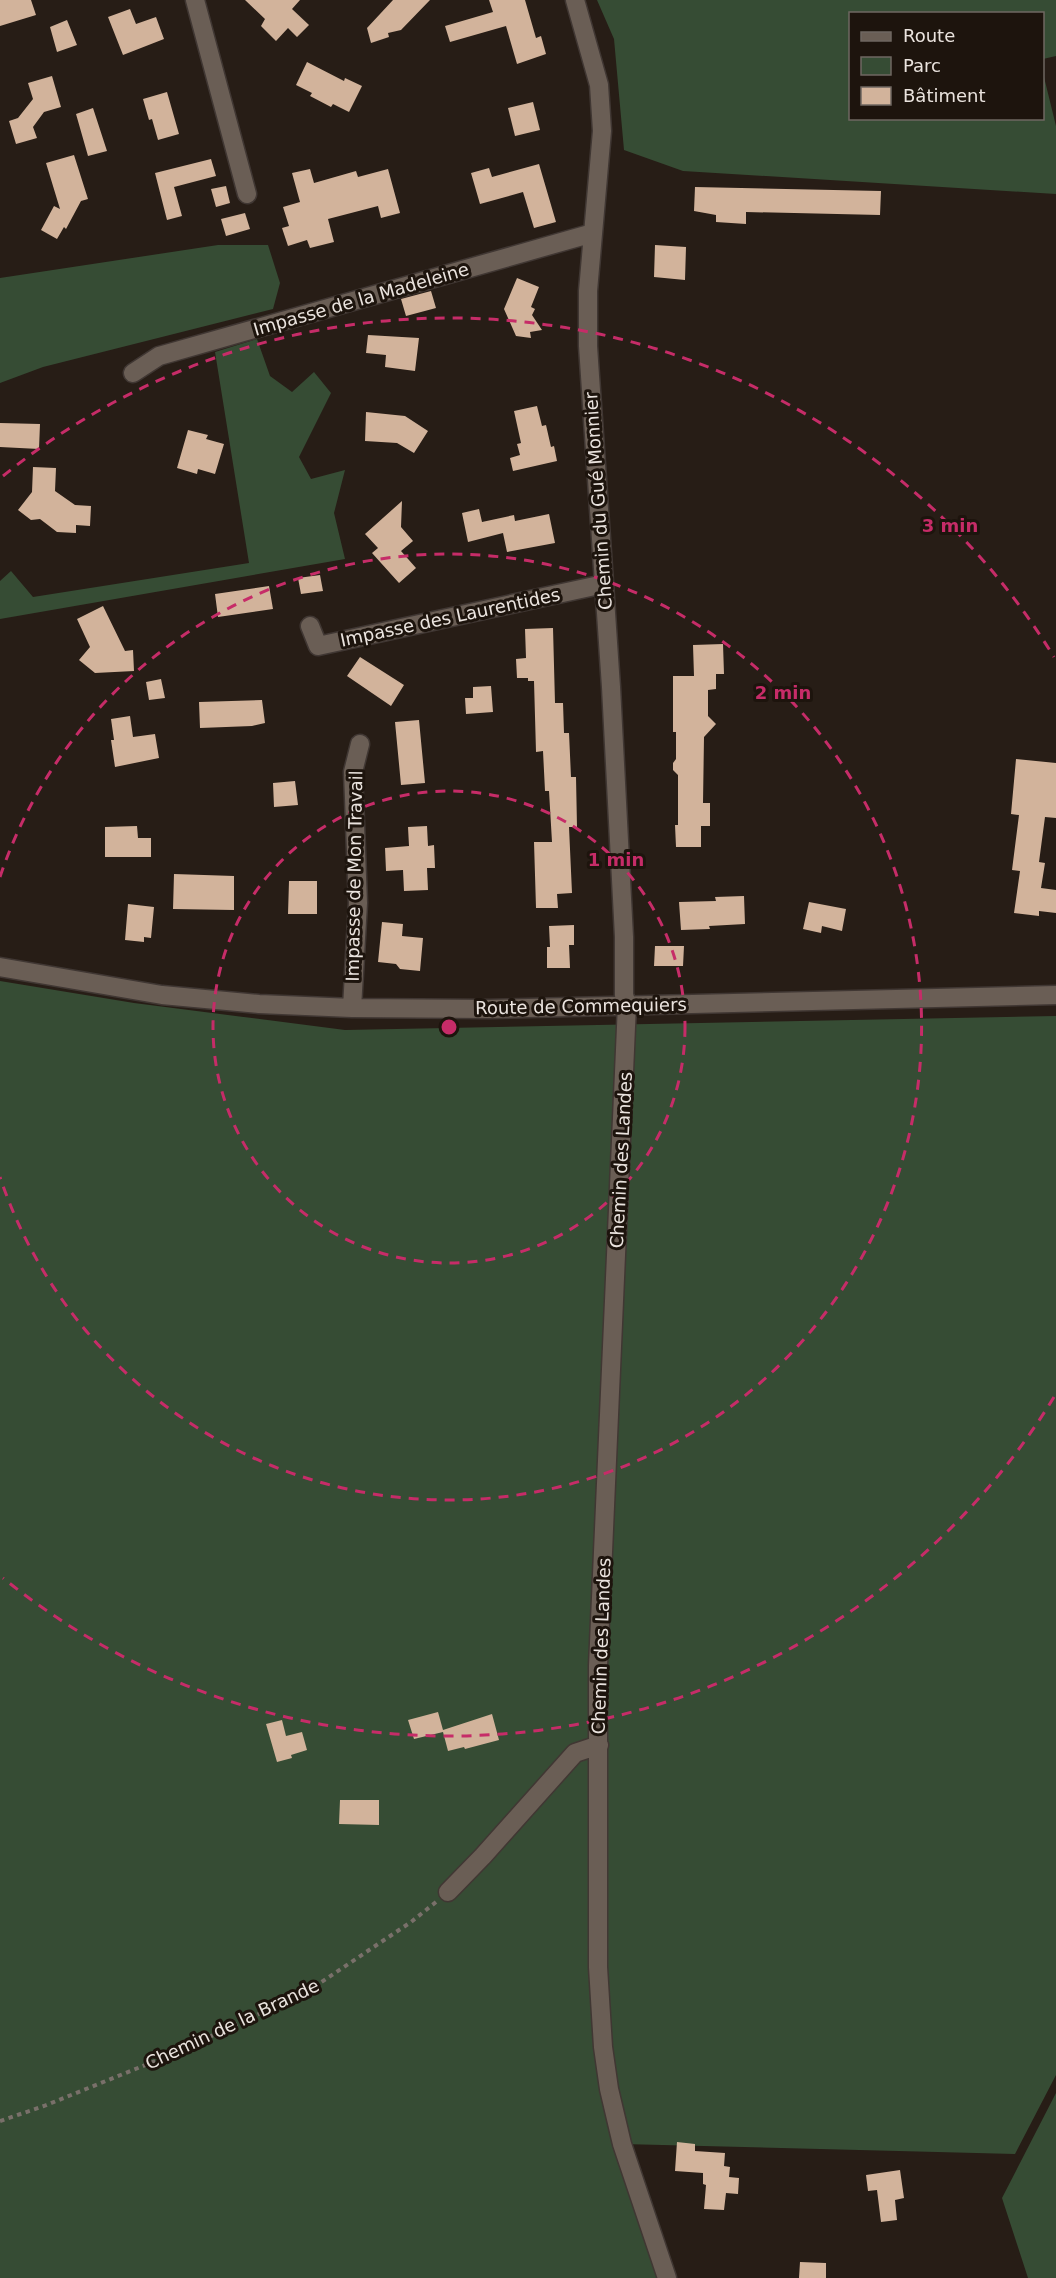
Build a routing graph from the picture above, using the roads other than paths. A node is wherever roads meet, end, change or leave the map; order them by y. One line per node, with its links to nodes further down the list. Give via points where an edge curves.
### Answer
1 (195, 0): 3 (street)
2 (575, 0): 4 (street, Chemin du Gué Monnier, via 599,85 602,131)
3 (247, 194)
4 (593, 233): 5 (street, Impasse de la Madeleine, via 159,356); 6 (street, Chemin du Gué Monnier, via 588,346)
5 (133, 373)
6 (604, 584): 7 (street, Impasse des Laurentides, via 318,646); 11 (street, Chemin du Gué Monnier)
7 (310, 626)
8 (360, 744): 12 (street, Impasse de Mon Travail, via 353,772 358,903)
9 (0, 967): 12 (street, Route de Commequiers, via 162,995)
10 (1056, 995): 11 (street, Route de Commequiers)
11 (627, 1004): 12 (street, Route de Commequiers); 13 (street, Chemin des Landes)
12 (352, 1008)
13 (598, 1745): 14 (street, via 575,1753); 15 (street, Chemin des Landes, via 598,1966 603,2047 622,2144)
14 (448, 1892)
15 (667, 2278)

